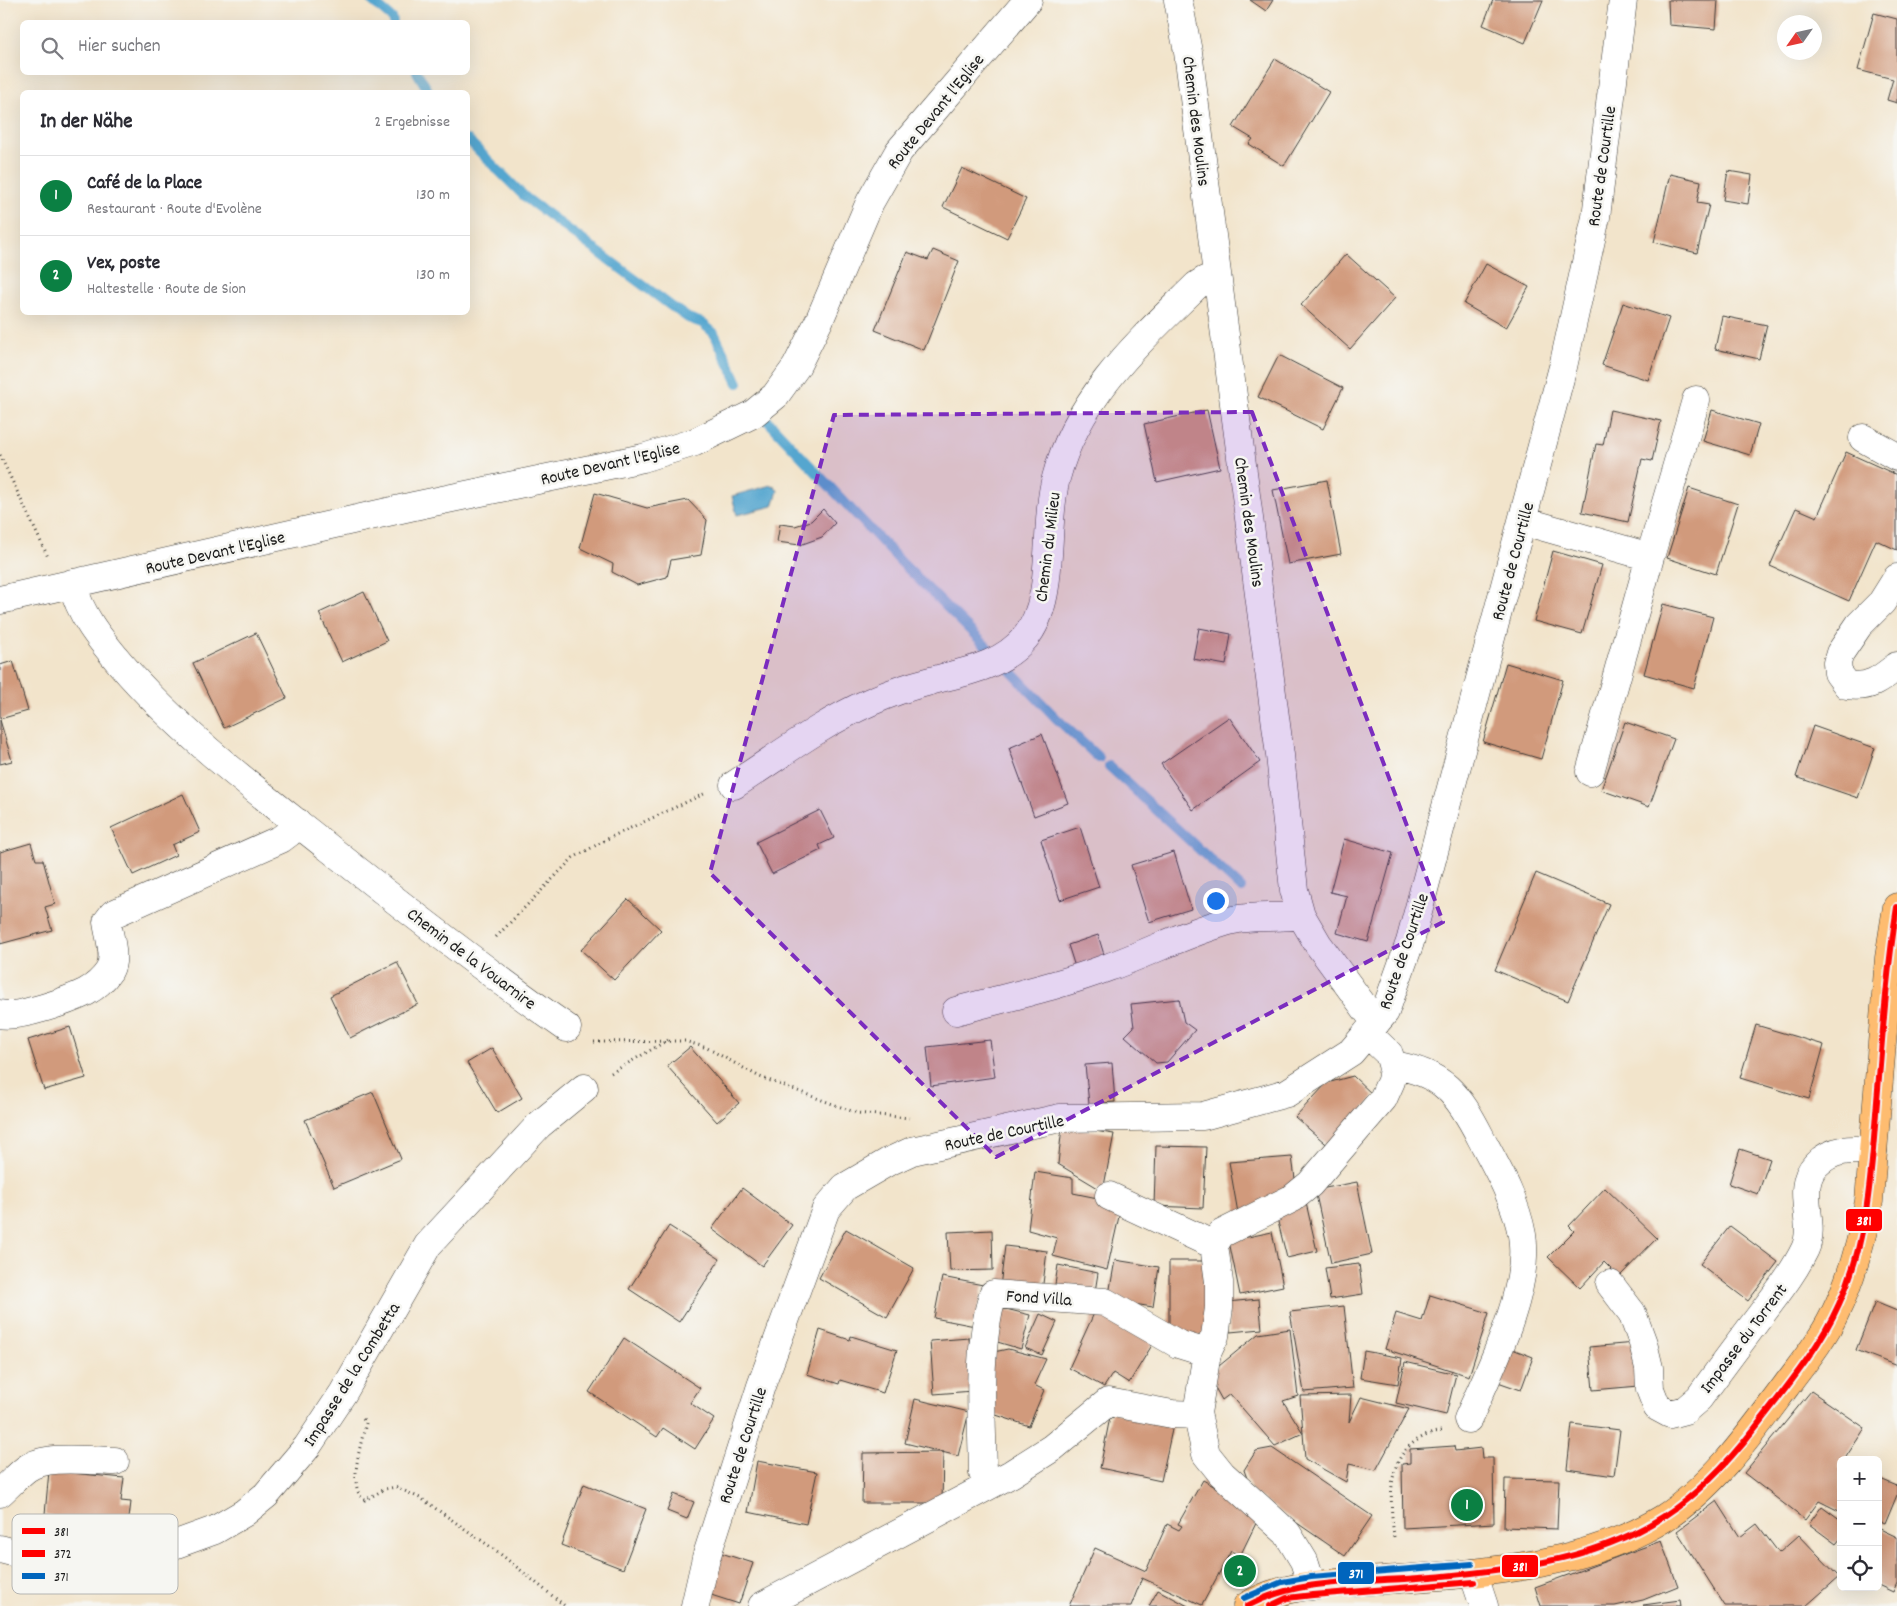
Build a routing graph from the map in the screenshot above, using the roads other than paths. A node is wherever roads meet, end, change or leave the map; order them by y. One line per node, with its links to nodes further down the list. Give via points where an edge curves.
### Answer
1 (1028, 0): 11 (street, Route Devant l'Eglise, via 899,151 872,196 820,321 796,367 775,396 753,414 695,442 643,458)
2 (1178, 0): 4 (street, Chemin des Moulins, via 1188,52)
3 (1622, 0): 8 (street, Route de Courtille, via 1596,217 1563,367)
4 (1217, 278): 15 (street, Chemin du Milieu, via 1197,285 1124,358 1090,402 1074,431 1056,478 1048,525 1045,590 1033,627 1024,640 992,663 899,690 841,716); 18 (street, Chemin des Moulins, via 1280,755 1294,890)
5 (1696, 400): 9 (street)
6 (1863, 438): 7 (street)
7 (1897, 457)
8 (1523, 521): 9 (street); 22 (street, Route de Courtille, via 1410,942 1384,1012)
9 (1650, 557): 14 (street)
10 (1897, 578): 13 (street, via 1882,602 1848,639 1837,663 1838,673 1847,685 1860,687 1877,682)
11 (65, 585): 12 (street, Route Devant l'Eglise); 16 (street, Chemin de la Vouarnire, via 100,639 136,682 185,732)
12 (0, 600)
13 (1897, 666)
14 (1590, 772)
15 (734, 784)
16 (297, 822): 20 (street, via 281,839 112,914 108,922 113,957 110,970 100,983 33,1010); 21 (street, Chemin de la Vouarnire, via 473,961)
17 (1897, 907): 25 (main road, via 1889,958)
18 (1301, 915): 19 (street, via 1233,920 1176,939 1110,967); 22 (street, Chemin des Moulins)
19 (956, 1011)
20 (0, 1014)
21 (566, 1028)
22 (1371, 1028): 23 (street, Chemin des Moulins); 38 (street, Route de Courtille, via 1351,1052 1287,1093 1203,1116 1060,1118 912,1151 845,1187 826,1209 761,1386 706,1558)
23 (1392, 1065): 27 (street, via 1391,1082 1383,1099 1310,1184 1293,1198 1221,1234); 31 (street, via 1426,1074 1455,1094 1468,1113 1513,1203 1522,1236 1519,1289)
24 (584, 1088): 35 (street, Impasse de la Combetta, via 539,1125 428,1245 343,1393 307,1447 266,1495 215,1530)
25 (1873, 1151): 28 (street, Impasse du Torrent, via 1835,1152 1815,1166 1806,1189 1809,1226 1806,1247 1794,1271 1699,1398 1685,1410 1670,1414 1657,1407 1650,1389 1649,1368 1638,1328 1632,1313); 36 (main road, via 1863,1234 1851,1276 1834,1315 1816,1346 1758,1424 1702,1489 1664,1518 1610,1544 1545,1563)
26 (1109, 1196): 27 (street)
27 (1214, 1245): 29 (street, via 1219,1308 1215,1336)
28 (1610, 1284)
29 (1208, 1353): 30 (street); 33 (street, Fond Villa, via 1178,1344 1105,1302 993,1294 981,1351 983,1473)
30 (1197, 1415): 33 (street, via 1172,1414 1108,1402 1033,1461); 37 (street, via 1206,1454 1222,1474 1287,1532 1304,1561)
31 (1468, 1419)
32 (115, 1461): 34 (street, via 52,1460 39,1463 27,1468)
33 (988, 1486): 39 (street)
34 (0, 1493)
35 (178, 1543)
36 (1473, 1573): 37 (main road); 41 (street)
37 (1312, 1586): 40 (main road, via 1285,1590)
38 (695, 1606)
39 (762, 1606)
40 (1247, 1606)
41 (1484, 1606)

